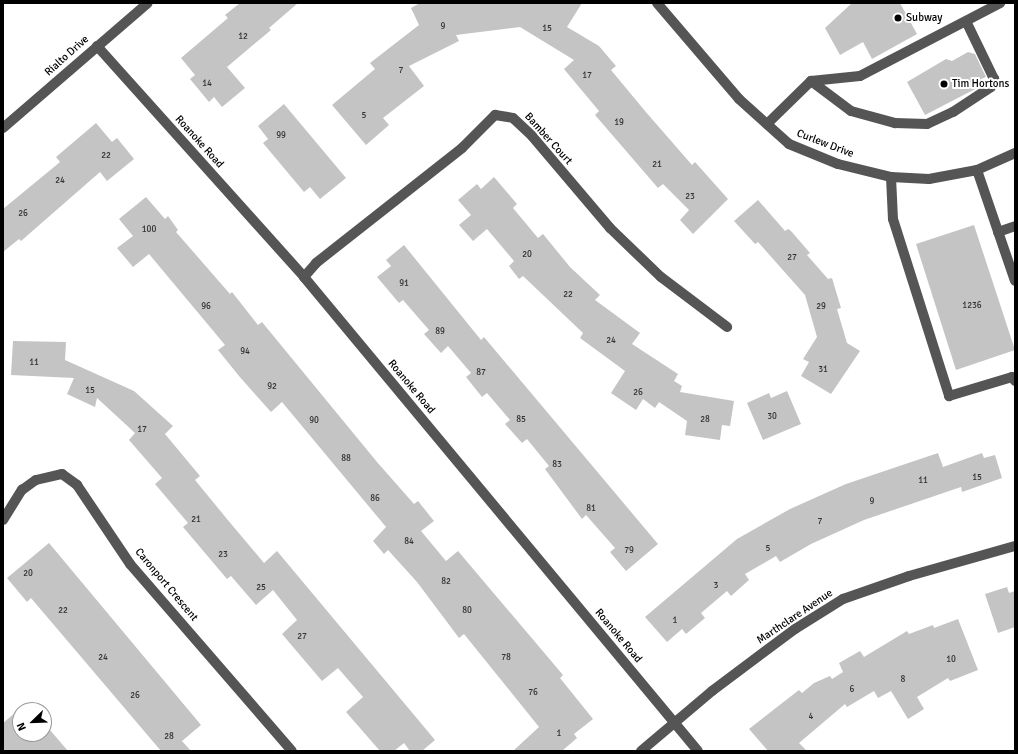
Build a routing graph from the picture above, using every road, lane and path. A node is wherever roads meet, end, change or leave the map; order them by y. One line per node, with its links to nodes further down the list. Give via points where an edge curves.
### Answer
1 (148, 3): 5 (street, Rialto Drive)
2 (657, 3): 7 (street, Curlew Drive, via 739,99)
3 (1000, 3): 4 (street)
4 (966, 21): 6 (street, via 860,76); 6 (street, via 994,79 991,87 953,112 927,124 895,123 851,111)
5 (97, 46): 8 (street, Rialto Drive); 14 (street, Roanoke Road)
6 (811, 81): 7 (street)
7 (767, 124): 11 (street, Curlew Drive, via 789,144 838,164)
8 (3, 128)
9 (1015, 153): 10 (street, Curlew Drive)
10 (977, 170): 11 (street, Curlew Drive, via 929,179); 13 (street)
11 (891, 177): 17 (street, via 893,219 949,396 1012,377)
12 (1015, 226): 13 (street)
13 (998, 232): 15 (street)
14 (304, 277): 16 (street, Bamber Court, via 316,263 462,148 495,115 513,118 532,136 610,228 660,276); 20 (street, Roanoke Road)
15 (1015, 281)
16 (727, 326)
17 (1015, 381)
18 (3, 520): 21 (street, Caronport Crescent, via 22,490 36,480 62,474 77,485 130,564)
19 (1015, 546): 20 (street, Marthclare Avenue, via 909,576 843,599 788,634 712,691)
20 (675, 723): 22 (street, Marthclare Avenue); 23 (street, Roanoke Road)
21 (292, 751)
22 (641, 751)
23 (698, 751)

